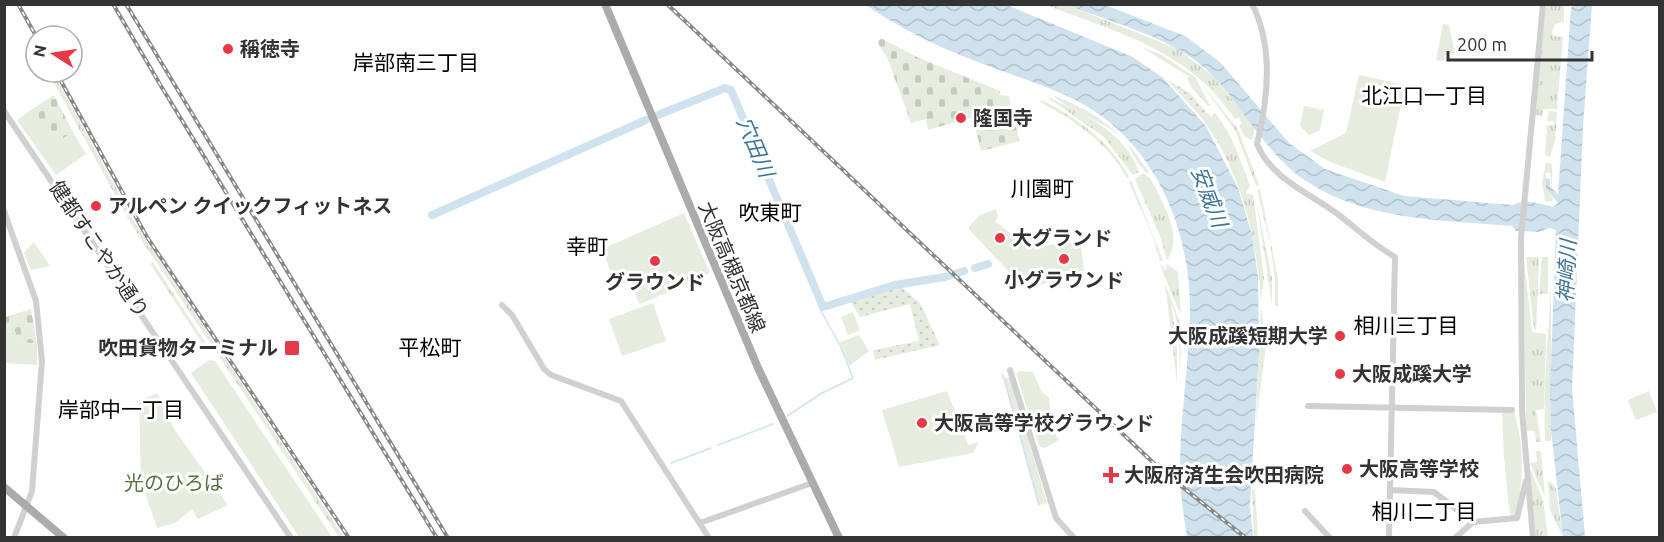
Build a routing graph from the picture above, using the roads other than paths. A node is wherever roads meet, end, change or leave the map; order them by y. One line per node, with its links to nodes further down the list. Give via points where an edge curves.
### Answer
1 (605, 4): 12 (main road, 大阪高槻京都線, via 758,369)
2 (1252, 4): 9 (street, via 1266,48 1264,107 1257,144 1261,152 1287,182 1395,257)
3 (1543, 4): 11 (street, via 1522,232 1522,410)
4 (4, 111): 21 (street, 健都すこやか通り)
5 (4, 211): 15 (street, via 36,301 40,331 41,382)
6 (502, 305): 18 (street, via 551,375 621,401)
7 (1010, 370): 24 (street, via 1056,518)
8 (1308, 406): 9 (street)
9 (1392, 407): 10 (street); 14 (street)
10 (1512, 410)
11 (1528, 477): 17 (street, via 1517,518); 28 (street)
12 (812, 483): 18 (street); 23 (main road, 大阪高槻京都線)
13 (4, 487): 15 (main road)
14 (1390, 490): 17 (street, via 1434,492); 26 (street)
15 (28, 506): 19 (street); 20 (main road)
16 (1305, 511): 25 (street)
17 (1473, 522): 27 (street)
18 (700, 523): 22 (street)
19 (14, 537)
20 (64, 537)
21 (291, 537)
22 (709, 537)
23 (839, 537)
24 (1074, 537)
25 (1330, 537)
26 (1389, 537)
27 (1455, 537)
28 (1533, 537)

